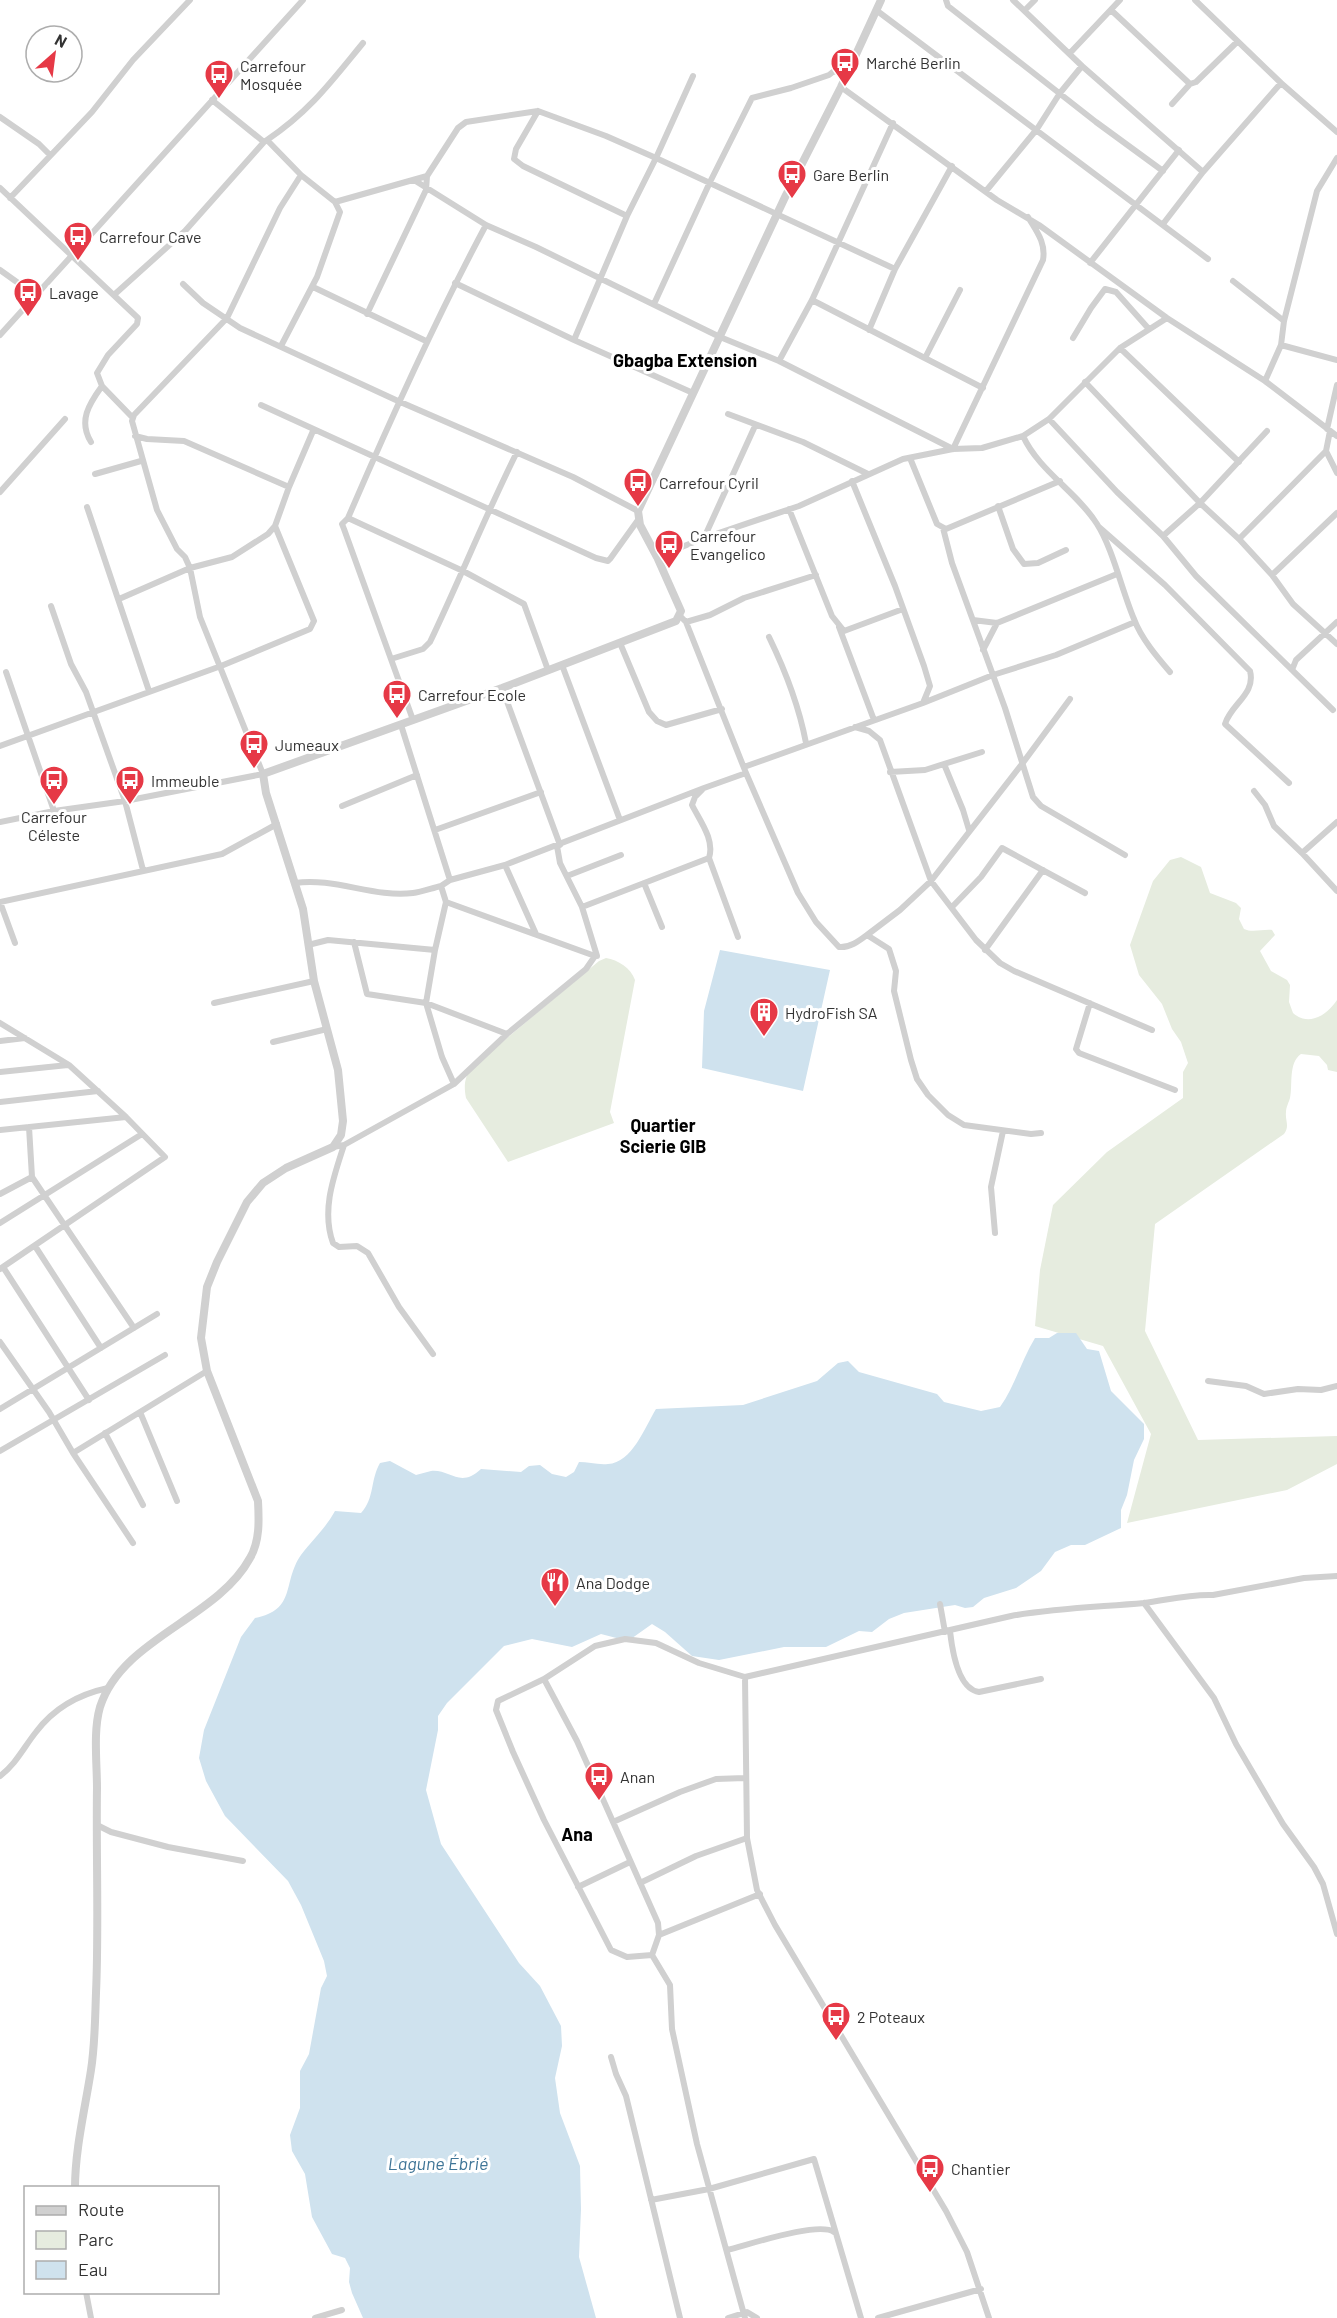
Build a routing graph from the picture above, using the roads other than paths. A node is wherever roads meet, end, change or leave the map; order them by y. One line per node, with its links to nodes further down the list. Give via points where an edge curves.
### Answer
1 (190, 0): 31 (street)
2 (303, 0): 22 (street)
3 (880, 0): 9 (street)
4 (946, 0): 21 (street, via 948,6)
5 (1012, 0): 10 (street)
6 (1035, 0): 10 (street)
7 (1120, 0): 11 (street)
8 (1195, 0): 12 (street)
9 (876, 10): 16 (street); 27 (street)
10 (1025, 10): 14 (street)
11 (1111, 10): 14 (street); 19 (street)
12 (1238, 42): 18 (street); 19 (street)
13 (363, 43): 29 (street, via 319,98)
14 (1070, 52): 15 (street)
15 (1082, 66): 21 (street); 30 (street)
16 (846, 75): 20 (street); 40 (street, via 834,70 791,88 752,98)
17 (693, 76): 32 (street)
18 (1281, 83): 28 (street); 36 (street)
19 (1190, 84): 23 (street)
20 (841, 87): 26 (street); 47 (street)
21 (1060, 93): 27 (street); 35 (street)
22 (212, 100): 29 (street); 53 (street)
23 (1172, 104)
24 (538, 111): 32 (street); 38 (street, via 465,122); 48 (street, via 514,159)
25 (0, 117): 31 (street)
26 (893, 123): 34 (street); 52 (street)
27 (1037, 129): 43 (street); 46 (street)
28 (1337, 132)
29 (265, 141): 37 (street); 64 (street, via 185,231)
30 (1179, 150): 35 (street); 36 (street)
31 (50, 155): 44 (street)
32 (656, 158): 40 (street); 48 (street)
33 (1337, 158): 71 (street, via 1317,191)
34 (952, 166): 43 (street); 56 (street)
35 (1163, 171): 46 (street)
36 (1203, 172): 50 (street)
37 (302, 175): 45 (street); 69 (street, via 280,208)
38 (427, 176): 39 (street); 42 (street)
39 (414, 180): 42 (street); 45 (street)
40 (710, 182): 47 (street); 67 (street)
41 (0, 188): 44 (street)
42 (426, 189): 51 (street); 68 (street)
43 (986, 191): 49 (street)
44 (10, 198): 53 (street)
45 (335, 202): 62 (street, via 339,216)
46 (1137, 204): 50 (street); 55 (street)
47 (778, 213): 52 (street); 75 (street)
48 (627, 216): 58 (street)
49 (1028, 217): 55 (street); 89 (street, via 1045,249 1043,260)
50 (1163, 224): 54 (street)
51 (486, 225): 58 (street); 60 (street)
52 (839, 243): 56 (street); 66 (street)
53 (72, 254): 64 (street); 65 (street)
54 (1208, 259)
55 (1090, 263): 70 (street)
56 (895, 269): 73 (street)
57 (0, 270): 65 (street)
58 (600, 278): 67 (street); 77 (street)
59 (1233, 281): 71 (street)
60 (455, 283): 77 (street); 78 (street)
61 (183, 284): 69 (street)
62 (313, 287): 68 (street); 80 (street)
63 (960, 290): 82 (street)
64 (115, 294): 88 (street, via 139,321 99,368)
65 (35, 295): 74 (street)
66 (812, 300): 73 (street); 84 (street)
67 (654, 304): 75 (street)
68 (367, 314): 78 (street)
69 (227, 318): 80 (street); 94 (street)
70 (1167, 318): 72 (street); 85 (street)
71 (1284, 321): 79 (street)
72 (1148, 328): 76 (street, via 1116,292 1106,289); 81 (street)
73 (869, 330): 82 (street)
74 (0, 335)
75 (720, 337): 84 (street); 90 (street)
76 (1073, 338)
77 (574, 340): 90 (street)
78 (426, 341): 91 (street)
79 (1281, 345): 83 (street); 85 (street)
80 (281, 346): 91 (street)
81 (1120, 348): 86 (street); 111 (street)
82 (925, 358): 89 (street)
83 (1337, 360)
84 (779, 361): 105 (street)
85 (1265, 381): 98 (street)
86 (1085, 382): 96 (street); 119 (street)
87 (1337, 385): 98 (street)
88 (102, 386): 94 (street); 104 (street, via 84,421)
89 (983, 388): 105 (street)
90 (693, 393): 124 (street)
91 (398, 401): 107 (street); 108 (street)
92 (261, 405): 99 (street)
93 (728, 414): 97 (street)
94 (132, 417): 101 (street)
95 (65, 419): 118 (street)
96 (1049, 419): 102 (street); 130 (street)
97 (755, 426): 114 (street, via 803,442); 131 (street)
98 (1329, 430): 103 (street); 106 (street)
99 (313, 431): 108 (street); 117 (street)
100 (1267, 431): 111 (street)
101 (135, 436): 110 (street); 117 (street, via 184,441)
102 (1023, 436): 105 (street, via 982,448); 116 (street)
103 (1337, 436)
104 (91, 441)
105 (953, 449): 109 (street)
106 (1326, 450): 112 (street); 132 (street)
107 (517, 452): 123 (street); 124 (street, via 573,477)
108 (374, 458): 123 (street); 126 (street)
109 (910, 458): 114 (street); 129 (street, via 937,524)
110 (141, 461): 113 (street); 135 (street, via 157,510)
111 (1239, 462): 119 (street)
112 (1337, 473)
113 (95, 474)
114 (868, 474): 115 (street)
115 (852, 481): 122 (street); 142 (street)
116 (1060, 481): 120 (street); 128 (street)
117 (289, 487): 127 (street)
118 (0, 492)
119 (1200, 503): 130 (street); 132 (street)
120 (998, 506): 129 (street); 133 (street, via 1013,549 1024,564 1038,563)
121 (87, 507): 140 (street)
122 (789, 509): 131 (street); 138 (street)
123 (488, 510): 124 (street, via 608,561); 136 (street)
124 (638, 516): 134 (street)
125 (1336, 517): 139 (street)
126 (348, 518): 136 (street); 154 (street, via 342,524)
127 (275, 526): 135 (street, via 232,557); 156 (street, via 313,625)
128 (1099, 527): 137 (street); 183 (street, via 1250,671 1250,689 1225,724)
129 (943, 528): 144 (street)
130 (1163, 536): 158 (street, via 1196,576)
131 (704, 538): 134 (street)
132 (1239, 539): 139 (street)
133 (1066, 550)
134 (657, 557): 143 (street)
135 (190, 568): 140 (street); 156 (street, via 200,617)
136 (463, 571): 154 (street, via 430,642 423,649); 157 (street, via 524,604)
137 (1117, 573): 145 (street); 147 (street)
138 (816, 575): 143 (street, via 744,598 710,615); 148 (street)
139 (1272, 575): 149 (street, via 1293,604)
140 (119, 598): 163 (street)
141 (51, 606): 168 (street)
142 (903, 609): 148 (street, via 854,629 844,631); 165 (street, via 930,686)
143 (683, 619): 151 (street); 166 (street)
144 (973, 620): 147 (street); 153 (street)
145 (1135, 622): 160 (street); 161 (street, via 1056,655)
146 (1337, 622): 149 (street)
147 (997, 623): 153 (street)
148 (839, 627): 170 (street)
149 (1325, 632): 152 (street); 158 (street, via 1296,660)
150 (769, 637): 174 (street, via 788,675)
151 (620, 643): 155 (street); 166 (street, via 649,712 657,721 666,725)
152 (1337, 644)
153 (983, 650): 161 (street)
154 (391, 660): 169 (street)
155 (562, 665): 157 (street); 190 (street)
156 (221, 666): 163 (street); 181 (street)
157 (548, 670): 162 (street)
158 (1292, 670): 167 (street)
159 (6, 672): 173 (street)
160 (1170, 672)
161 (993, 675): 165 (street); 178 (street)
162 (502, 688): 169 (street); 185 (street)
163 (149, 690): 168 (street)
164 (1070, 699): 178 (street)
165 (923, 703): 170 (street)
166 (722, 710): 179 (street)
167 (1333, 710)
168 (92, 712): 173 (street); 187 (street)
169 (413, 720): 171 (street)
170 (874, 720): 172 (street)
171 (401, 725): 181 (street); 182 (street)
172 (855, 727): 174 (street); 180 (street, via 880,740)
173 (30, 737): 175 (street); 189 (street)
174 (806, 744): 179 (street)
175 (0, 747)
176 (982, 752): 177 (street)
177 (944, 764): 180 (street, via 925,770); 195 (street)
178 (1022, 764): 195 (street); 199 (street, via 1033,797 1041,806)
179 (745, 770): 184 (street); 218 (street, via 798,893 816,922 839,947 845,948)
180 (890, 772): 206 (street)
181 (263, 774): 187 (street); 193 (street)
182 (417, 776): 188 (street); 194 (street)
183 (1289, 783)
184 (704, 788): 190 (street); 200 (street, via 692,805 709,838)
185 (541, 792): 194 (street); 196 (street)
186 (1254, 792): 197 (street, via 1274,826)
187 (124, 801): 189 (street); 202 (street)
188 (342, 806)
189 (54, 811): 191 (street)
190 (620, 820): 196 (street)
191 (0, 822)
192 (1337, 822): 197 (street)
193 (277, 824): 202 (street, via 222,854); 207 (street)
194 (435, 830): 205 (street)
195 (969, 830): 206 (street)
196 (559, 845): 201 (street); 204 (street, via 560,863)
197 (1302, 853): 210 (street)
198 (621, 855): 204 (street)
199 (1125, 855)
200 (709, 858): 208 (street); 219 (street)
201 (505, 865): 205 (street); 217 (street)
202 (143, 870): 212 (street)
203 (1043, 870): 211 (street); 215 (street, via 1002,848); 224 (street)
204 (567, 876): 214 (street)
205 (450, 880): 209 (street)
206 (931, 881): 215 (street); 218 (street)
207 (295, 883): 209 (street, via 311,880 413,893); 222 (street)
208 (644, 883): 214 (street); 216 (street)
209 (441, 886): 213 (street)
210 (1337, 891)
211 (1085, 893)
212 (0, 902): 221 (street)
213 (446, 902): 217 (street); 223 (street)
214 (582, 907): 225 (street)
215 (952, 907): 224 (street)
216 (662, 927)
217 (536, 934): 225 (street)
218 (867, 935): 246 (street, via 889,949 896,971 894,992 917,1079 928,1095 964,1125)
219 (738, 937)
220 (354, 942): 222 (street, via 328,940); 223 (street); 228 (street, via 367,994)
221 (15, 943)
222 (308, 945): 226 (street)
223 (435, 950): 228 (street)
224 (985, 950): 229 (street, via 1014,971)
225 (595, 957): 233 (street, via 586,969)
226 (314, 981): 227 (street); 231 (street)
227 (214, 1003)
228 (426, 1003): 233 (street); 239 (street)
229 (1090, 1003): 232 (street); 240 (street, via 1076,1049 1079,1053)
230 (0, 1023): 234 (street)
231 (327, 1029): 236 (street); 250 (street, via 342,1093 341,1135)
232 (1152, 1030)
233 (507, 1034): 239 (street)
234 (25, 1038): 235 (street); 237 (street)
235 (0, 1041)
236 (273, 1042)
237 (69, 1065): 238 (street); 241 (street)
238 (0, 1072)
239 (454, 1084): 249 (street)
240 (1175, 1090)
241 (98, 1091): 242 (street); 243 (street)
242 (0, 1102)
243 (126, 1117): 244 (street); 248 (street)
244 (29, 1127): 245 (street); 251 (street)
245 (0, 1130)
246 (1003, 1131): 247 (street); 256 (street, via 990,1187)
247 (1041, 1133)
248 (142, 1134): 253 (street); 255 (street, via 165,1157)
249 (344, 1145): 250 (street); 263 (street, via 331,1186 328,1217 333,1243 357,1246 368,1253 399,1307)
250 (333, 1146): 266 (street, via 286,1168 263,1183 247,1202 207,1287 201,1338)
251 (32, 1177): 252 (street); 253 (street)
252 (0, 1194)
253 (43, 1197): 254 (street); 255 (street)
254 (0, 1222)
255 (65, 1225): 257 (street); 260 (street)
256 (996, 1233)
257 (34, 1246): 258 (street); 262 (street)
258 (1, 1268): 265 (street)
259 (157, 1314): 260 (street)
260 (134, 1328): 262 (street)
261 (0, 1342): 269 (street)
262 (101, 1348): 265 (street)
263 (433, 1354)
264 (165, 1355): 270 (street)
265 (69, 1368): 269 (street); 270 (street)
266 (207, 1371): 272 (street); 287 (street, via 258,1501 257,1539 250,1558 222,1591 138,1655)
267 (1208, 1381): 268 (street, via 1246,1386 1264,1394)
268 (1337, 1386)
269 (32, 1391): 271 (street); 273 (street)
270 (89, 1400): 273 (street)
271 (0, 1409)
272 (140, 1412): 274 (street); 277 (street)
273 (54, 1420): 275 (street); 276 (street)
274 (105, 1433): 276 (street); 278 (street)
275 (0, 1451)
276 (73, 1453): 279 (street)
277 (177, 1501)
278 (142, 1505)
279 (132, 1543)
280 (1337, 1575): 281 (street)
281 (1144, 1603): 283 (street, via 1051,1609); 298 (street, via 1214,1698 1283,1824 1314,1867)
282 (940, 1604): 283 (street)
283 (947, 1631): 284 (street); 286 (street, via 953,1657 968,1688 980,1692)
284 (745, 1677): 285 (street, via 699,1663 656,1643 625,1640 594,1646); 289 (street)
285 (544, 1679): 290 (street); 296 (street, via 498,1701 496,1710)
286 (1041, 1679)
287 (108, 1688): 288 (street, via 80,1695 54,1713); 291 (street, via 98,1725)
288 (0, 1776)
289 (745, 1778): 290 (street, via 716,1779); 292 (street)
290 (613, 1822): 294 (street)
291 (96, 1825): 293 (street, via 168,1847); 302 (street, via 94,2034)
292 (747, 1838): 295 (street, via 696,1856); 297 (street)
293 (243, 1861)
294 (630, 1862): 295 (street); 296 (street)
295 (640, 1883): 299 (street, via 658,1923)
296 (578, 1887): 300 (street, via 611,1950 627,1957)
297 (760, 1894): 299 (street); 307 (street, via 946,2211)
298 (1337, 1934)
299 (659, 1935): 300 (street)
300 (652, 1954): 303 (street, via 670,1985 672,2029)
301 (611, 2057): 304 (street, via 626,2096)
302 (75, 2186)
303 (709, 2189): 304 (street); 305 (street, via 814,2159); 306 (street)
304 (651, 2200): 313 (street)
305 (834, 2232): 306 (street, via 826,2228 809,2229); 316 (street)
306 (727, 2250): 310 (street)
307 (981, 2289): 317 (street); 318 (street)
308 (86, 2294): 311 (street)
309 (342, 2310): 312 (street)
310 (744, 2315): 314 (street); 315 (street)
311 (91, 2318)
312 (315, 2318)
313 (680, 2318)
314 (728, 2318)
315 (757, 2318)
316 (861, 2318)
317 (878, 2318)
318 (989, 2318)

